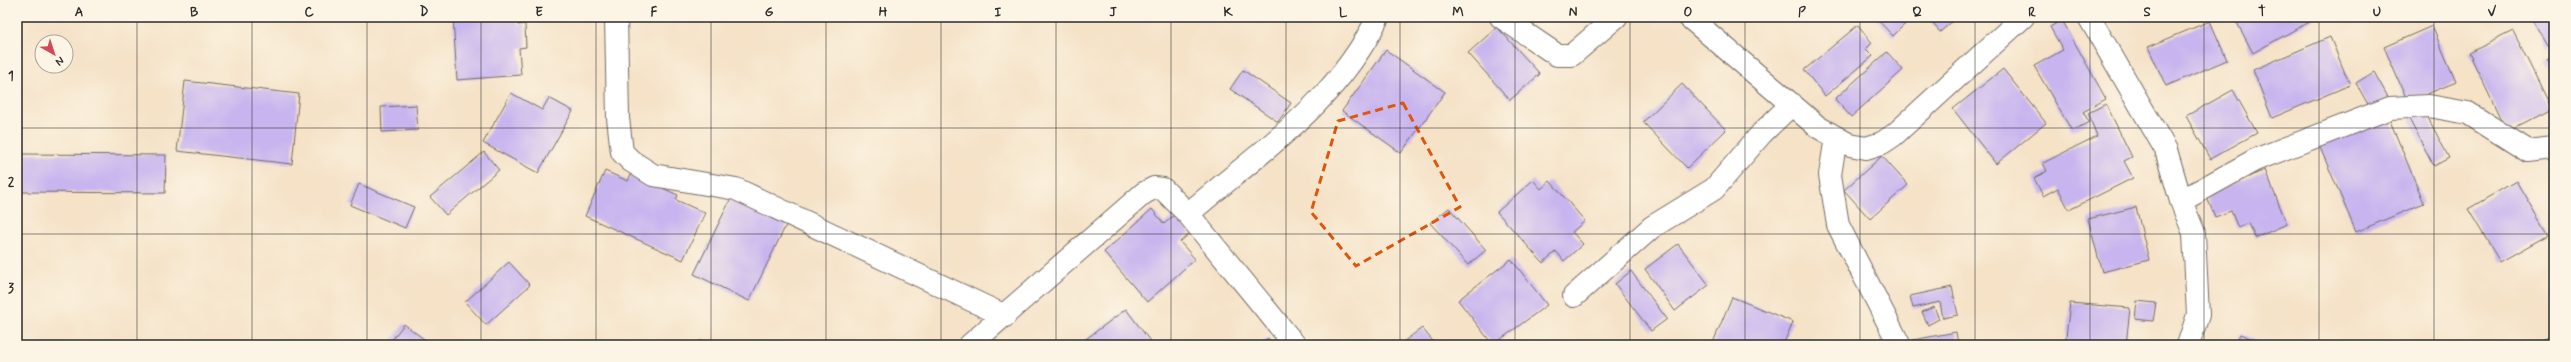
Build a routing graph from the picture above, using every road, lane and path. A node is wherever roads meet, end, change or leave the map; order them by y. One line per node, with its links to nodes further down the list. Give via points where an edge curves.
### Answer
1 (616, 17): 14 (street, via 618,118 622,152 632,161 653,175 736,189)
2 (1378, 17): 12 (street, via 1366,42 1319,102 1282,139 1235,173)
3 (1501, 17): 4 (street, via 1556,55 1572,54)
4 (1616, 17)
5 (1689, 17): 8 (street)
6 (2023, 17): 9 (street, via 1894,135 1882,143 1866,148 1850,145)
7 (2089, 17): 11 (street, via 2166,150)
8 (1792, 104): 9 (street, via 1818,127); 13 (street, via 1762,133 1714,189 1652,228)
9 (1836, 137): 15 (street, via 1830,175 1838,225)
10 (2554, 148): 11 (street, via 2528,151 2468,113 2429,106 2390,108 2255,160)
11 (2181, 201): 18 (street, via 2195,241 2198,315)
12 (1188, 214): 14 (street, via 1163,189 1154,188 1144,193); 17 (street)
13 (1574, 296)
14 (1005, 316): 16 (street)
15 (1899, 344)
16 (970, 345)
17 (1295, 345)
18 (2188, 345)

